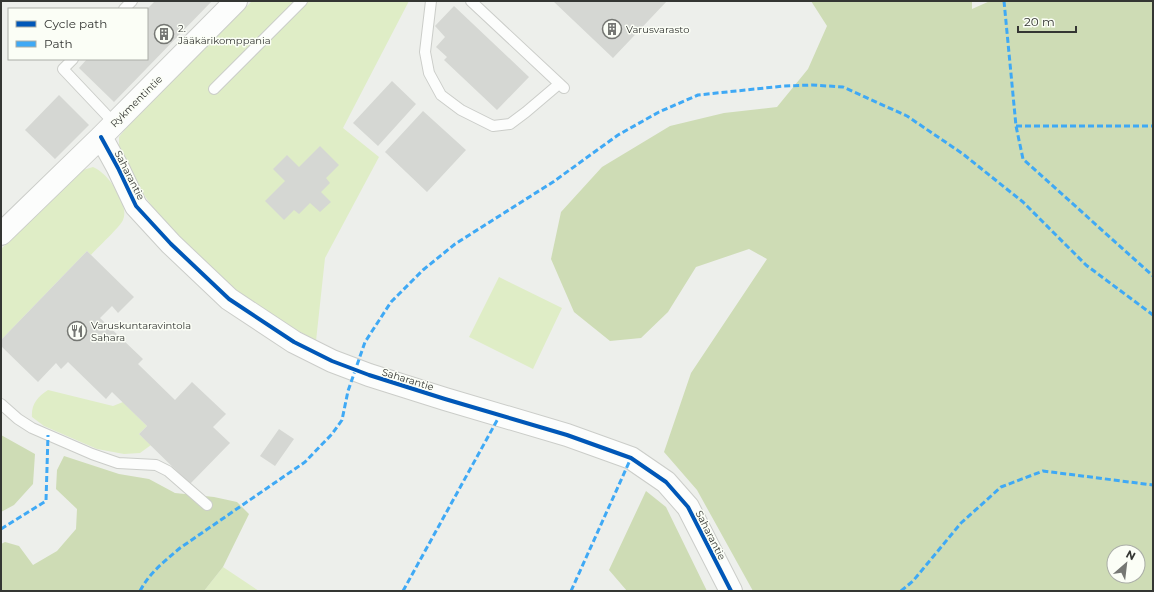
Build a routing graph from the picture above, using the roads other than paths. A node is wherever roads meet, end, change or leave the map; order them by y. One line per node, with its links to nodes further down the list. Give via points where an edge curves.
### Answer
1 (236, 1): 7 (street, Rykmentintie)
2 (302, 1): 6 (lane)
3 (431, 1): 4 (lane, via 425,52 429,72 441,95 461,110 493,126 510,124 561,86)
4 (471, 1)
5 (72, 60): 7 (lane, via 63,69)
6 (214, 89)
7 (108, 130): 8 (street, Rykmentintie); 11 (street, Saharantie, via 118,168 136,206 171,244 229,299 294,342 332,361 632,458 666,482 688,507)
8 (1, 234)
9 (1, 404): 10 (lane, via 32,428 92,454 118,463 156,466 168,471)
10 (207, 505)
11 (731, 591)

